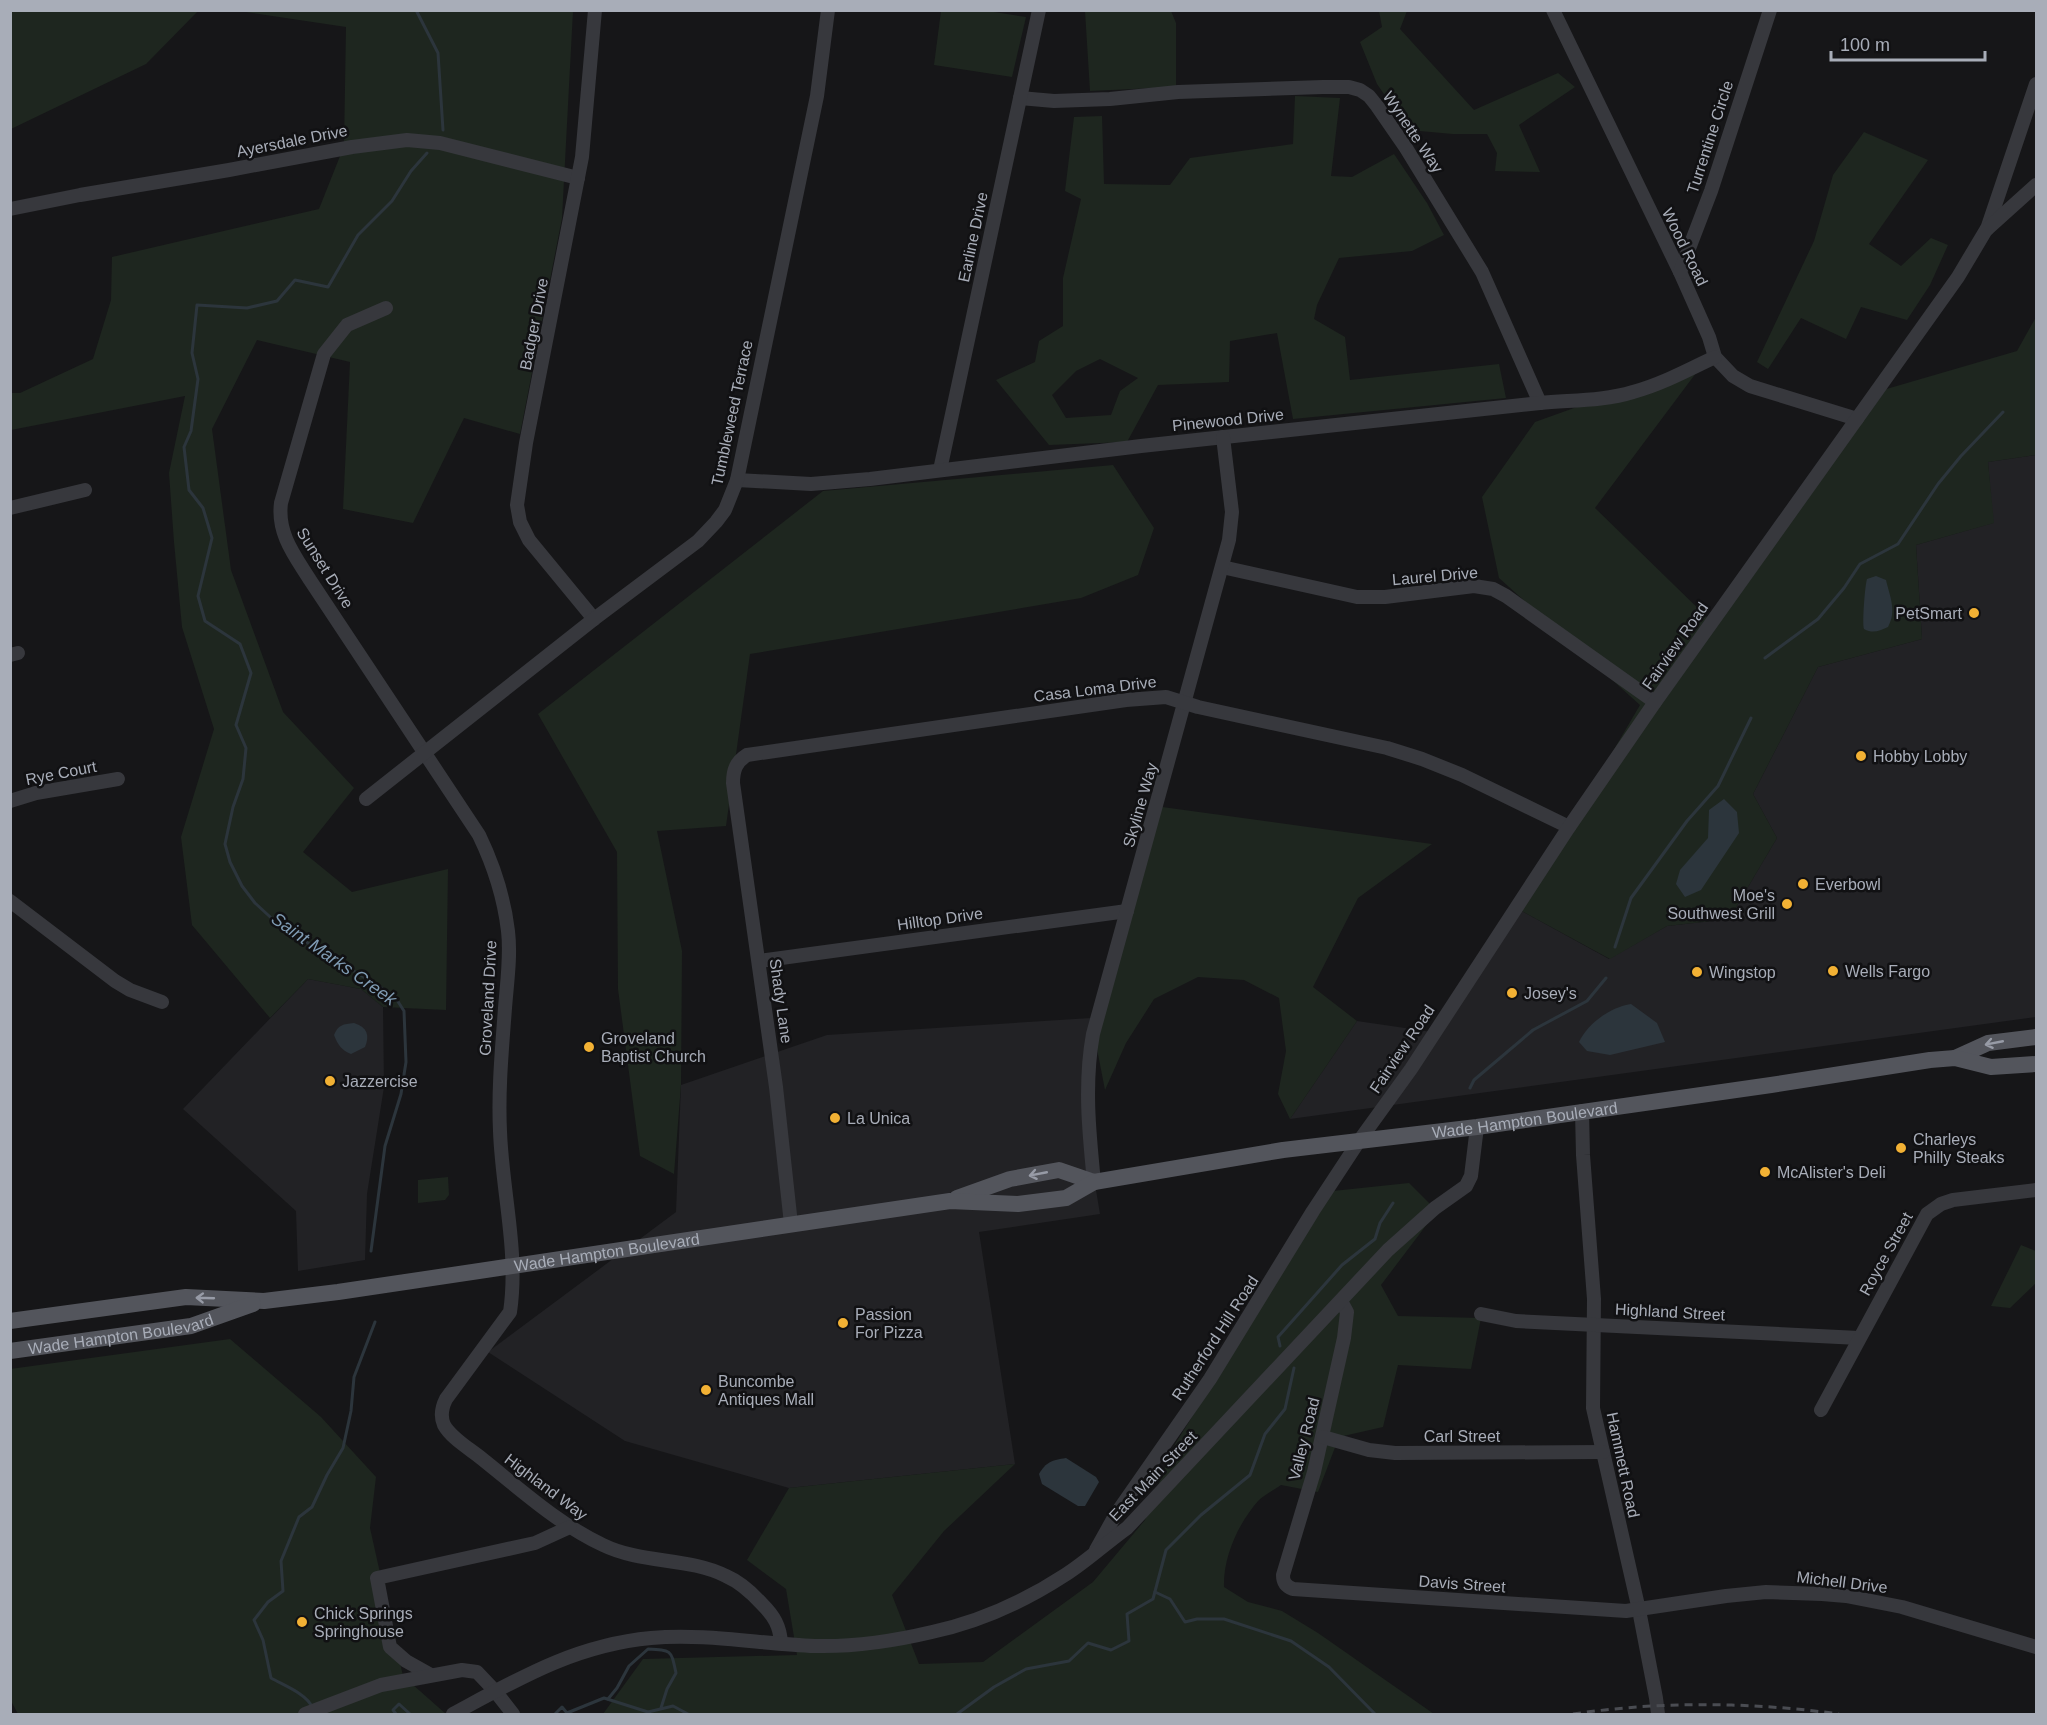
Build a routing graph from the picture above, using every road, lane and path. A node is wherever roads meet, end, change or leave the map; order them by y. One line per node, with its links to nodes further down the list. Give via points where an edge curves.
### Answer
1 (596, 10): 8 (street, Badger Drive)
2 (828, 10): 19 (street, Tumbleweed Terrace, via 817,96)
3 (1039, 10): 7 (street, Earline Drive)
4 (1553, 10): 12 (street, Wood Road)
5 (1770, 10): 12 (street, Turrentine Circle, via 1711,191)
6 (2037, 84): 11 (street)
7 (1020, 98): 15 (street, Wynette Way, via 1110,99 1178,92 1323,87 1360,90 1369,96 1407,148 1482,272); 18 (street, Earline Drive)
8 (578, 178): 10 (street, Ayersdale Drive, via 440,143 407,140); 23 (street, Badger Drive, via 517,505 529,540)
9 (2037, 185): 11 (street, Fairview Road)
10 (10, 209)
11 (1986, 230): 16 (street, Fairview Road, via 1958,278)
12 (1680, 272): 14 (street, Wood Road)
13 (386, 308): 26 (street, Sunset Drive, via 347,325 324,354 281,503 280,523 287,544)
14 (1715, 357): 15 (street, Pinewood Drive, via 1632,393); 16 (street, Wood Road, via 1733,376 1750,386)
15 (1540, 403): 17 (street, Pinewood Drive)
16 (1857, 419): 24 (street, Fairview Road)
17 (1223, 438): 18 (street, Pinewood Drive); 22 (street, Skyline Way, via 1232,512)
18 (940, 470): 19 (street, Pinewood Drive, via 811,484)
19 (737, 480): 23 (street, Tumbleweed Terrace, via 725,510 706,534)
20 (85, 490): 21 (street)
21 (10, 508)
22 (1222, 567): 24 (street, Laurel Drive, via 1357,597 1469,586 1493,589); 25 (street, Skyline Way)
23 (594, 619): 26 (street, Tumbleweed Terrace)
24 (1655, 702): 31 (street, Fairview Road)
25 (1185, 703): 28 (street, Casa Loma Drive, via 1166,697 1126,700 753,753 738,762); 31 (street, Casa Loma Drive, via 1422,759); 33 (street, Skyline Way)
26 (425, 752): 29 (street, Tumbleweed Terrace); 46 (street, Groveland Drive, via 479,835 504,904 509,963 500,1066 500,1129)
27 (118, 779): 30 (street, Rye Court)
28 (733, 783): 34 (street, Shady Lane)
29 (366, 799)
30 (10, 801)
31 (1569, 827): 41 (street, Fairview Road, via 1411,1069)
32 (10, 901): 35 (street, via 116,981)
33 (1127, 911): 34 (street, Hilltop Drive); 42 (street, Skyline Way, via 1089,1054 1088,1130)
34 (759, 961): 45 (street, Shady Lane)
35 (162, 1002)
36 (2037, 1037): 37 (main road, Wade Hampton Boulevard, one-way to 37, via 1988,1043)
37 (1955, 1058): 38 (main road, Wade Hampton Boulevard, via 1992,1067); 39 (main road, Wade Hampton Boulevard)
38 (2037, 1064)
39 (1582, 1112): 40 (main road, Wade Hampton Boulevard); 51 (street, Hammett Road)
40 (1477, 1127): 41 (main road, Wade Hampton Boulevard); 48 (street, East Main Street, via 1471,1176 1466,1186 1405,1233)
41 (1359, 1141): 42 (main road, Wade Hampton Boulevard); 58 (street, Rutherford Hill Road, via 1210,1379 1116,1514)
42 (1094, 1182): 44 (main road, Wade Hampton Boulevard, via 1066,1198 1018,1204); 44 (main road, Wade Hampton Boulevard, one-way to 44, via 1059,1170 1010,1179)
43 (2037, 1190): 52 (street, Royce Street, via 1953,1200 1932,1210 1921,1222)
44 (950, 1201): 45 (main road, Wade Hampton Boulevard)
45 (790, 1224): 46 (main road, Wade Hampton Boulevard)
46 (513, 1266): 47 (main road, Wade Hampton Boulevard); 57 (street, Highland Way, via 510,1312 446,1399 442,1421 464,1444)
47 (264, 1301): 50 (main road, Wade Hampton Boulevard, one-way to 50, via 186,1298); 53 (main road, Wade Hampton Boulevard, via 191,1326)
48 (1341, 1301): 55 (street, Valley Road, via 1347,1312 1344,1338); 58 (street, East Main Street, via 1145,1511)
49 (1481, 1314): 51 (street, Highland Street, via 1516,1321)
50 (16, 1320): 53 (main road)
51 (1595, 1325): 52 (street, Highland Street); 56 (street, Hammett Road, via 1593,1408)
52 (1859, 1338): 54 (street, Royce Street)
53 (19, 1350)
54 (1821, 1410)
55 (1323, 1437): 56 (street, Carl Street, via 1395,1453); 59 (street, Valley Road, via 1283,1575)
56 (1603, 1452): 60 (street, Hammett Road)
57 (570, 1527): 61 (street, Highland Way, via 624,1554 700,1567 726,1576 747,1589 770,1612 780,1630); 63 (street, via 535,1543 377,1578 390,1647)
58 (1096, 1550): 61 (street, East Main Street, via 1036,1593 967,1623 884,1641 815,1646)
59 (1285, 1584): 60 (street, Davis Street, via 1293,1589)
60 (1639, 1610): 62 (street, Michell Drive, via 1766,1592 1822,1593 1902,1607); 68 (street, Hammett Road)
61 (780, 1643): 64 (street, East Main Street, via 687,1637 626,1642 542,1667)
62 (2037, 1647)
63 (431, 1675): 64 (street, via 477,1672); 65 (street, via 365,1690)
64 (495, 1691): 66 (street, East Main Street); 67 (street)
65 (310, 1712)
66 (453, 1714)
67 (513, 1714)
68 (1658, 1714)

